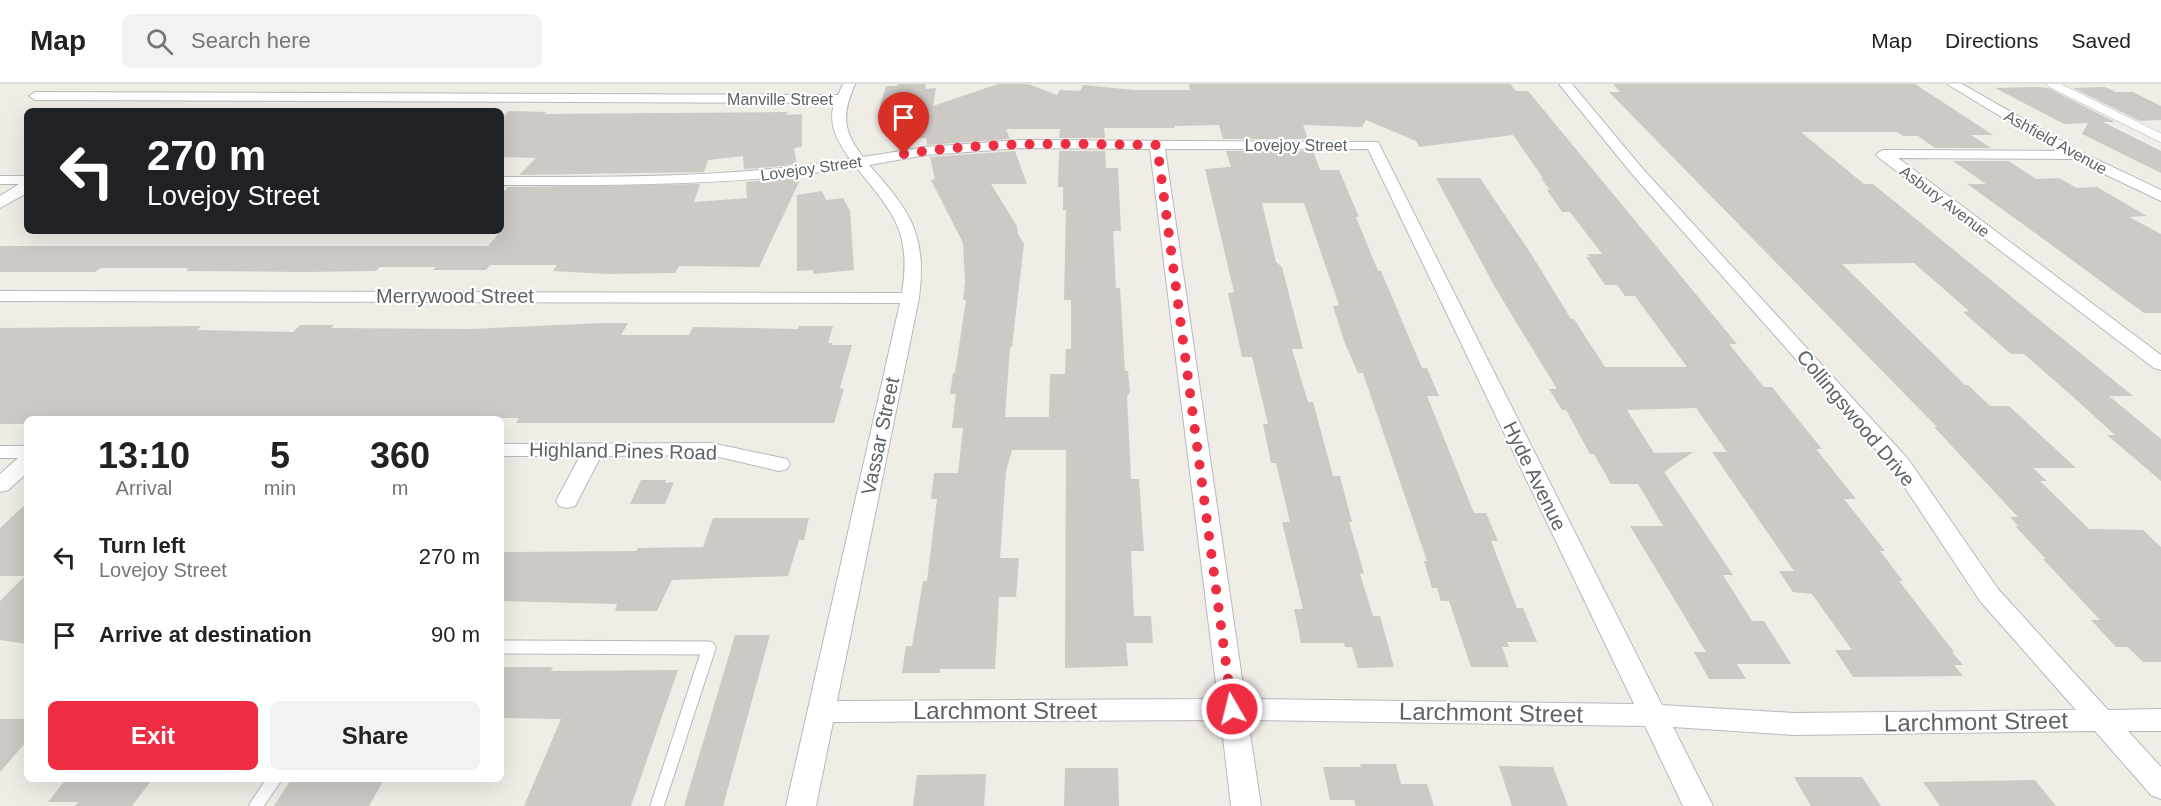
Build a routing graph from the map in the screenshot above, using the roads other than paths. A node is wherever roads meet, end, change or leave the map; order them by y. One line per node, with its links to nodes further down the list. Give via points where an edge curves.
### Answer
1 (1565, 84): 35 (street, Collingswood Drive, via 1637,171 1900,464 1989,595)
2 (1953, 84): 11 (street, Ashfield Avenue)
3 (2052, 84): 8 (lane)
4 (846, 92): 6 (street, Manville Street); 12 (street, Vassar Street, via 838,121 845,140)
5 (34, 96): 6 (street, Manville Street)
6 (175, 96): 7 (street)
7 (155, 108)
8 (2161, 138)
9 (1157, 145): 10 (street, Lovejoy Street); 12 (street, Lovejoy Street, via 989,145); 31 (street)
10 (1373, 145): 33 (street, Hyde Avenue)
11 (2076, 155): 17 (street, Ashfield Avenue); 21 (street, Asbury Avenue, via 1883,154)
12 (860, 161): 15 (street, Lovejoy Street, via 769,175 698,180); 20 (street, Vassar Street, via 900,212 911,240 914,271)
13 (0, 180): 14 (street)
14 (24, 180)
15 (504, 181)
16 (24, 188): 18 (street)
17 (2161, 196)
18 (0, 203)
19 (0, 296): 20 (street, Merrywood Street)
20 (910, 298): 32 (street, Vassar Street)
21 (2161, 364)
22 (594, 449): 23 (street, Highland Pines Road); 26 (street, Highland Pines Road, via 711,449); 29 (street)
23 (504, 450)
24 (0, 452): 25 (street)
25 (24, 452)
26 (779, 464)
27 (24, 465): 28 (street)
28 (0, 485)
29 (567, 501)
30 (504, 647): 39 (lane, via 709,648)
31 (1232, 709): 32 (street, Larchmont Street); 33 (street, Larchmont Street); 41 (street)
32 (820, 712): 40 (street, Vassar Street)
33 (1653, 715): 35 (street, Larchmont Street, via 1794,724); 42 (street, Hyde Avenue)
34 (2161, 720): 35 (street, Larchmont Street)
35 (2100, 721): 37 (street, Collingswood Drive)
36 (271, 782): 38 (lane)
37 (2161, 787)
38 (256, 806)
39 (657, 806)
40 (801, 806)
41 (1246, 806)
42 (1698, 806)

